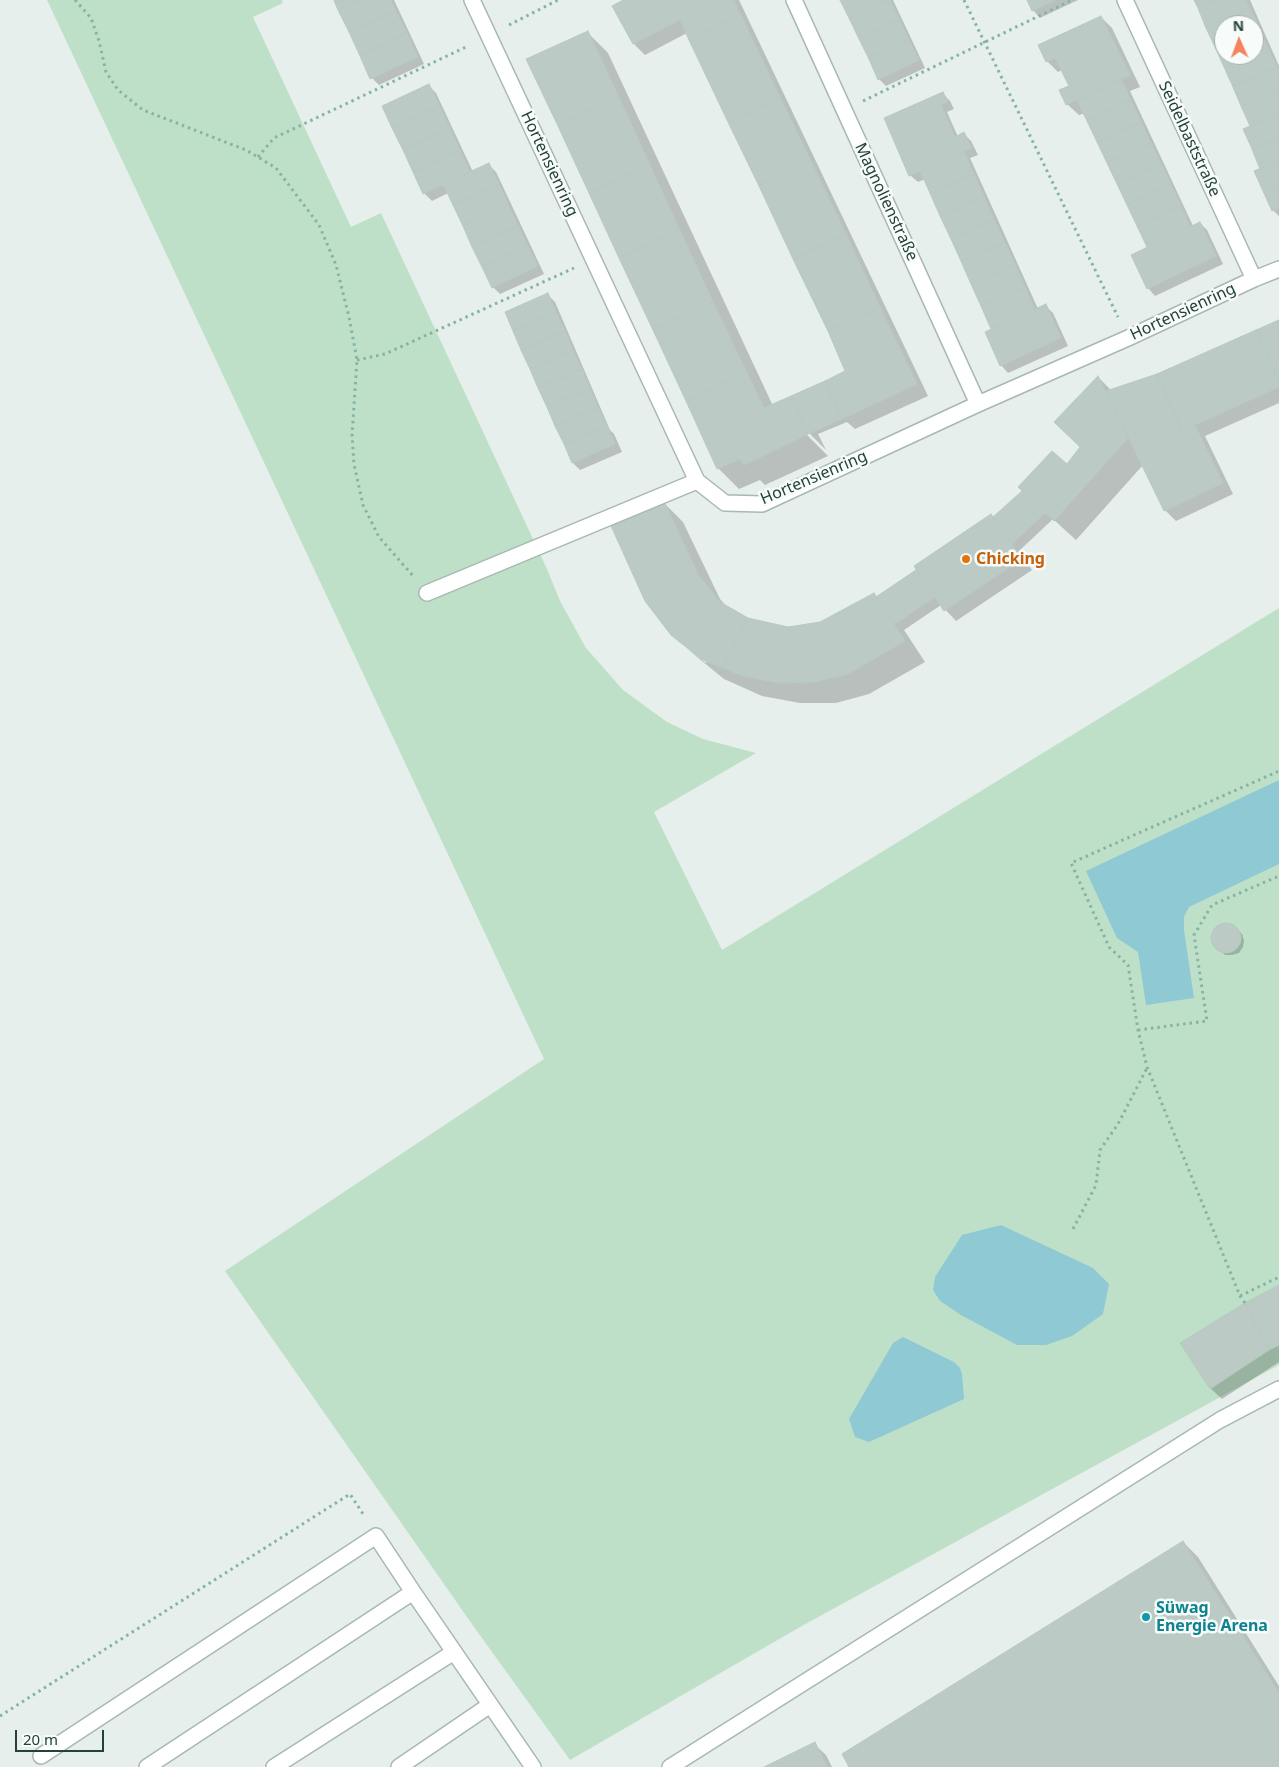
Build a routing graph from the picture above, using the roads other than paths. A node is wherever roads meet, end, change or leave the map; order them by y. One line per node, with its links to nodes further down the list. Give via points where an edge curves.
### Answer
1 (472, 0): 7 (street, Hortensienring)
2 (794, 0): 6 (street, Magnolienstraße)
3 (1125, 0): 5 (street, Seidelbaststraße)
4 (1279, 269): 5 (street, Hortensienring)
5 (1254, 279): 6 (street, Hortensienring)
6 (978, 404): 7 (street, Hortensienring, via 762,504 725,503)
7 (696, 481): 8 (street)
8 (427, 593)
9 (1279, 1389): 18 (street, via 1220,1420)
10 (413, 1592): 11 (street); 13 (street, via 376,1536); 14 (street)
11 (454, 1652): 12 (street); 15 (street)
12 (490, 1705): 16 (street); 17 (street)
13 (41, 1756)
14 (147, 1767)
15 (274, 1767)
16 (399, 1767)
17 (532, 1767)
18 (670, 1767)

